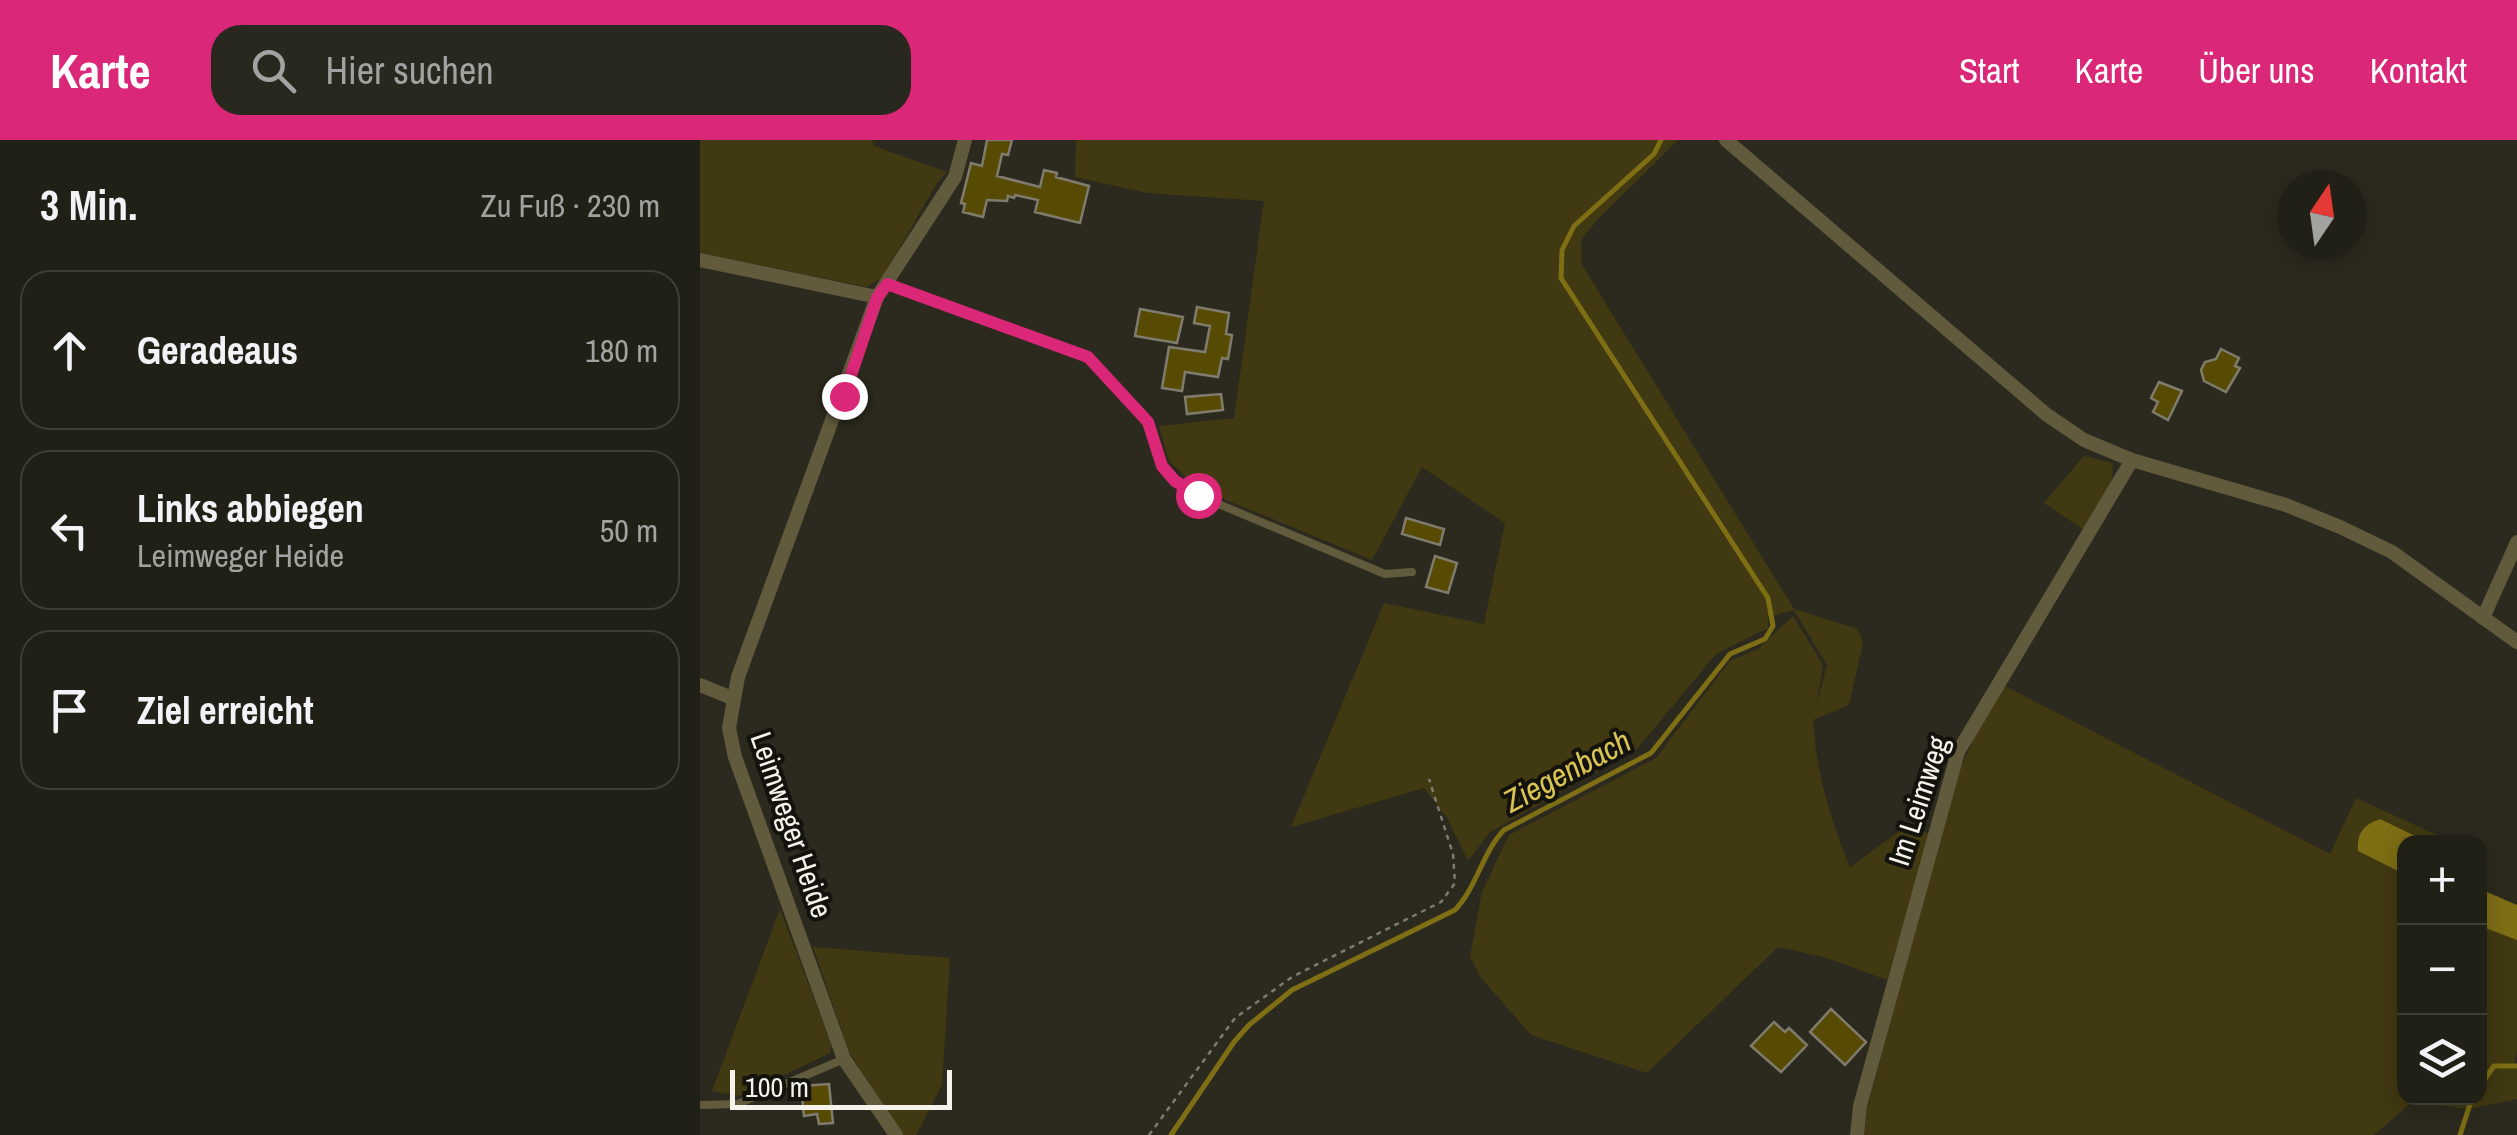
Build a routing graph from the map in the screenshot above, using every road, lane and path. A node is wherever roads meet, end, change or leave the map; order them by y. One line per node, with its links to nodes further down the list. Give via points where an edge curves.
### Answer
1 (965, 140): 4 (street, Leimweger Heide, via 955,177)
2 (1726, 140): 6 (street, via 2047,415)
3 (700, 260): 5 (street)
4 (887, 284): 5 (street, Leimweger Heide); 8 (lane, via 1088,357 1148,422 1162,466 1198,495 1385,574)
5 (877, 298): 12 (street, Leimweger Heide)
6 (2132, 460): 9 (street, via 2340,527 2392,552); 18 (street, Im Leimweg, via 1958,752)
7 (2517, 542): 9 (street)
8 (1412, 572)
9 (2483, 618): 10 (street)
10 (2517, 642)
11 (700, 685): 12 (street)
12 (732, 698): 14 (street, Leimweger Heide, via 735,756)
13 (1429, 778): 17 (path, via 1454,854 1454,883 1440,902 1292,976 1235,1018)
14 (844, 1058): 15 (lane, via 738,1104); 16 (street, Leimweger Heide)
15 (700, 1105)
16 (896, 1135)
17 (1149, 1135)
18 (1857, 1135)

